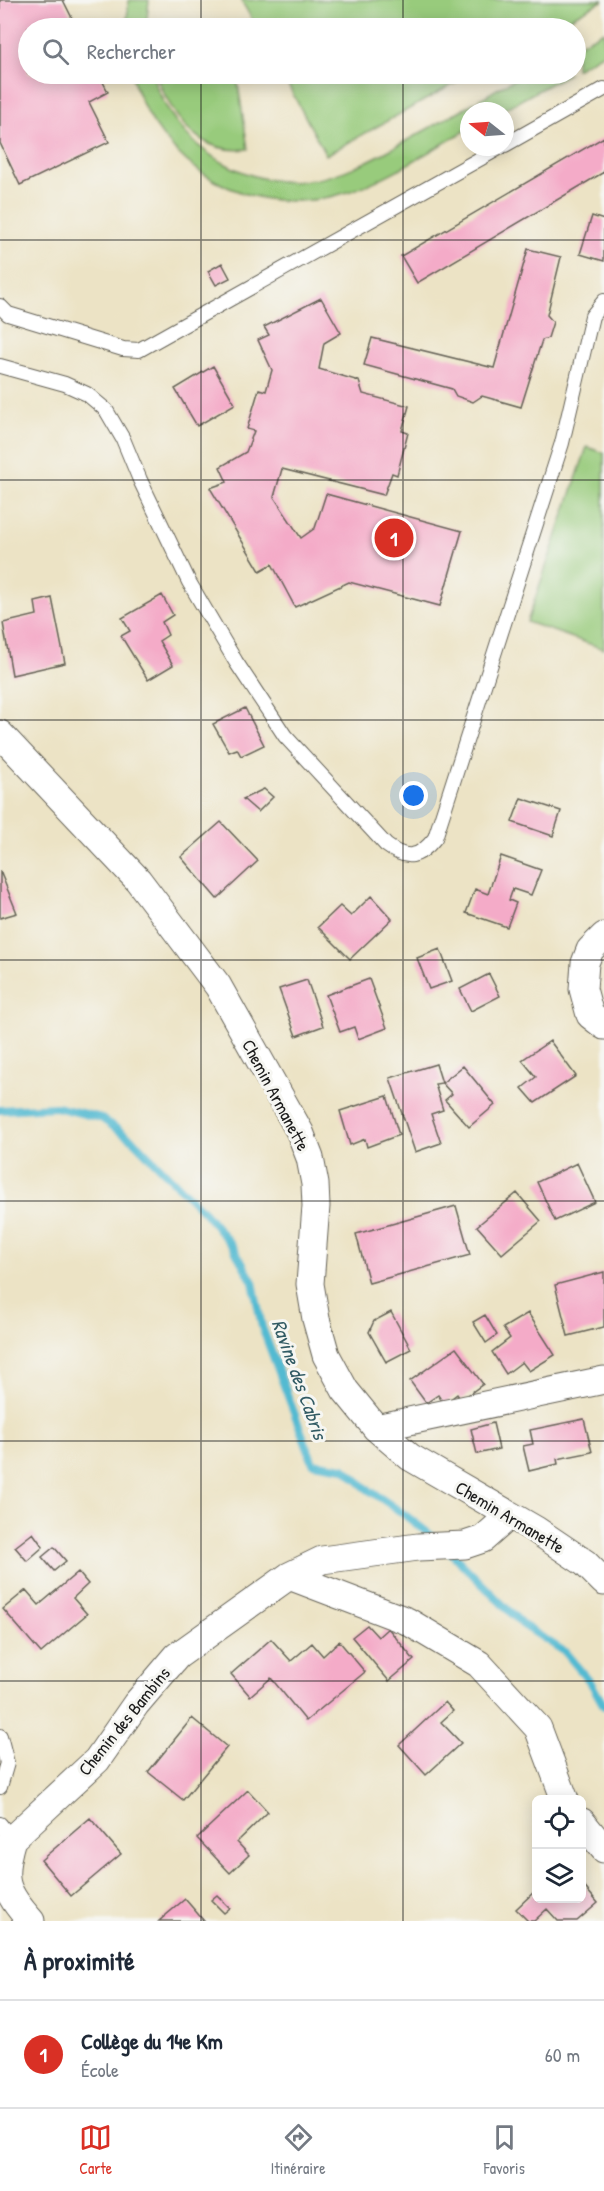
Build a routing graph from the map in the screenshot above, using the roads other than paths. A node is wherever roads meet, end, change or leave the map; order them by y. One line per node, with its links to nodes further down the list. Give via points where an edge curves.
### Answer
1 (604, 89): 2 (lane)
2 (514, 140)
3 (485, 156): 5 (lane, via 139,350 123,349 8,314)
4 (604, 301): 6 (lane, via 592,316 562,443 435,838 425,850 412,855 398,854 386,845 285,736 189,582 106,410 87,394 65,384)
5 (0, 306)
6 (0, 366)
7 (0, 734): 11 (street, Chemin Armanette, via 138,880 218,986 300,1132 315,1184 310,1284 316,1319 326,1355 345,1390)
8 (604, 936): 9 (street, via 590,950 583,989 590,1015)
9 (604, 1026)
10 (604, 1380): 11 (street)
11 (376, 1428): 12 (street, Chemin Armanette, via 410,1457)
12 (510, 1515): 13 (street, Chemin des Bambins, via 483,1539 465,1545 322,1560); 14 (street, Chemin Armanette, via 585,1563)
13 (289, 1576): 17 (street, via 407,1621 479,1664 538,1728); 19 (street, Chemin des Bambins, via 177,1656 136,1704 97,1760)
14 (604, 1582)
15 (0, 1736): 16 (lane, via 7,1763)
16 (0, 1787)
17 (563, 1795)
18 (586, 1827): 20 (street)
19 (6, 1832): 21 (street, Chemin des Bambins, via 3,1880 8,1895)
20 (604, 1849)
21 (31, 1921)

